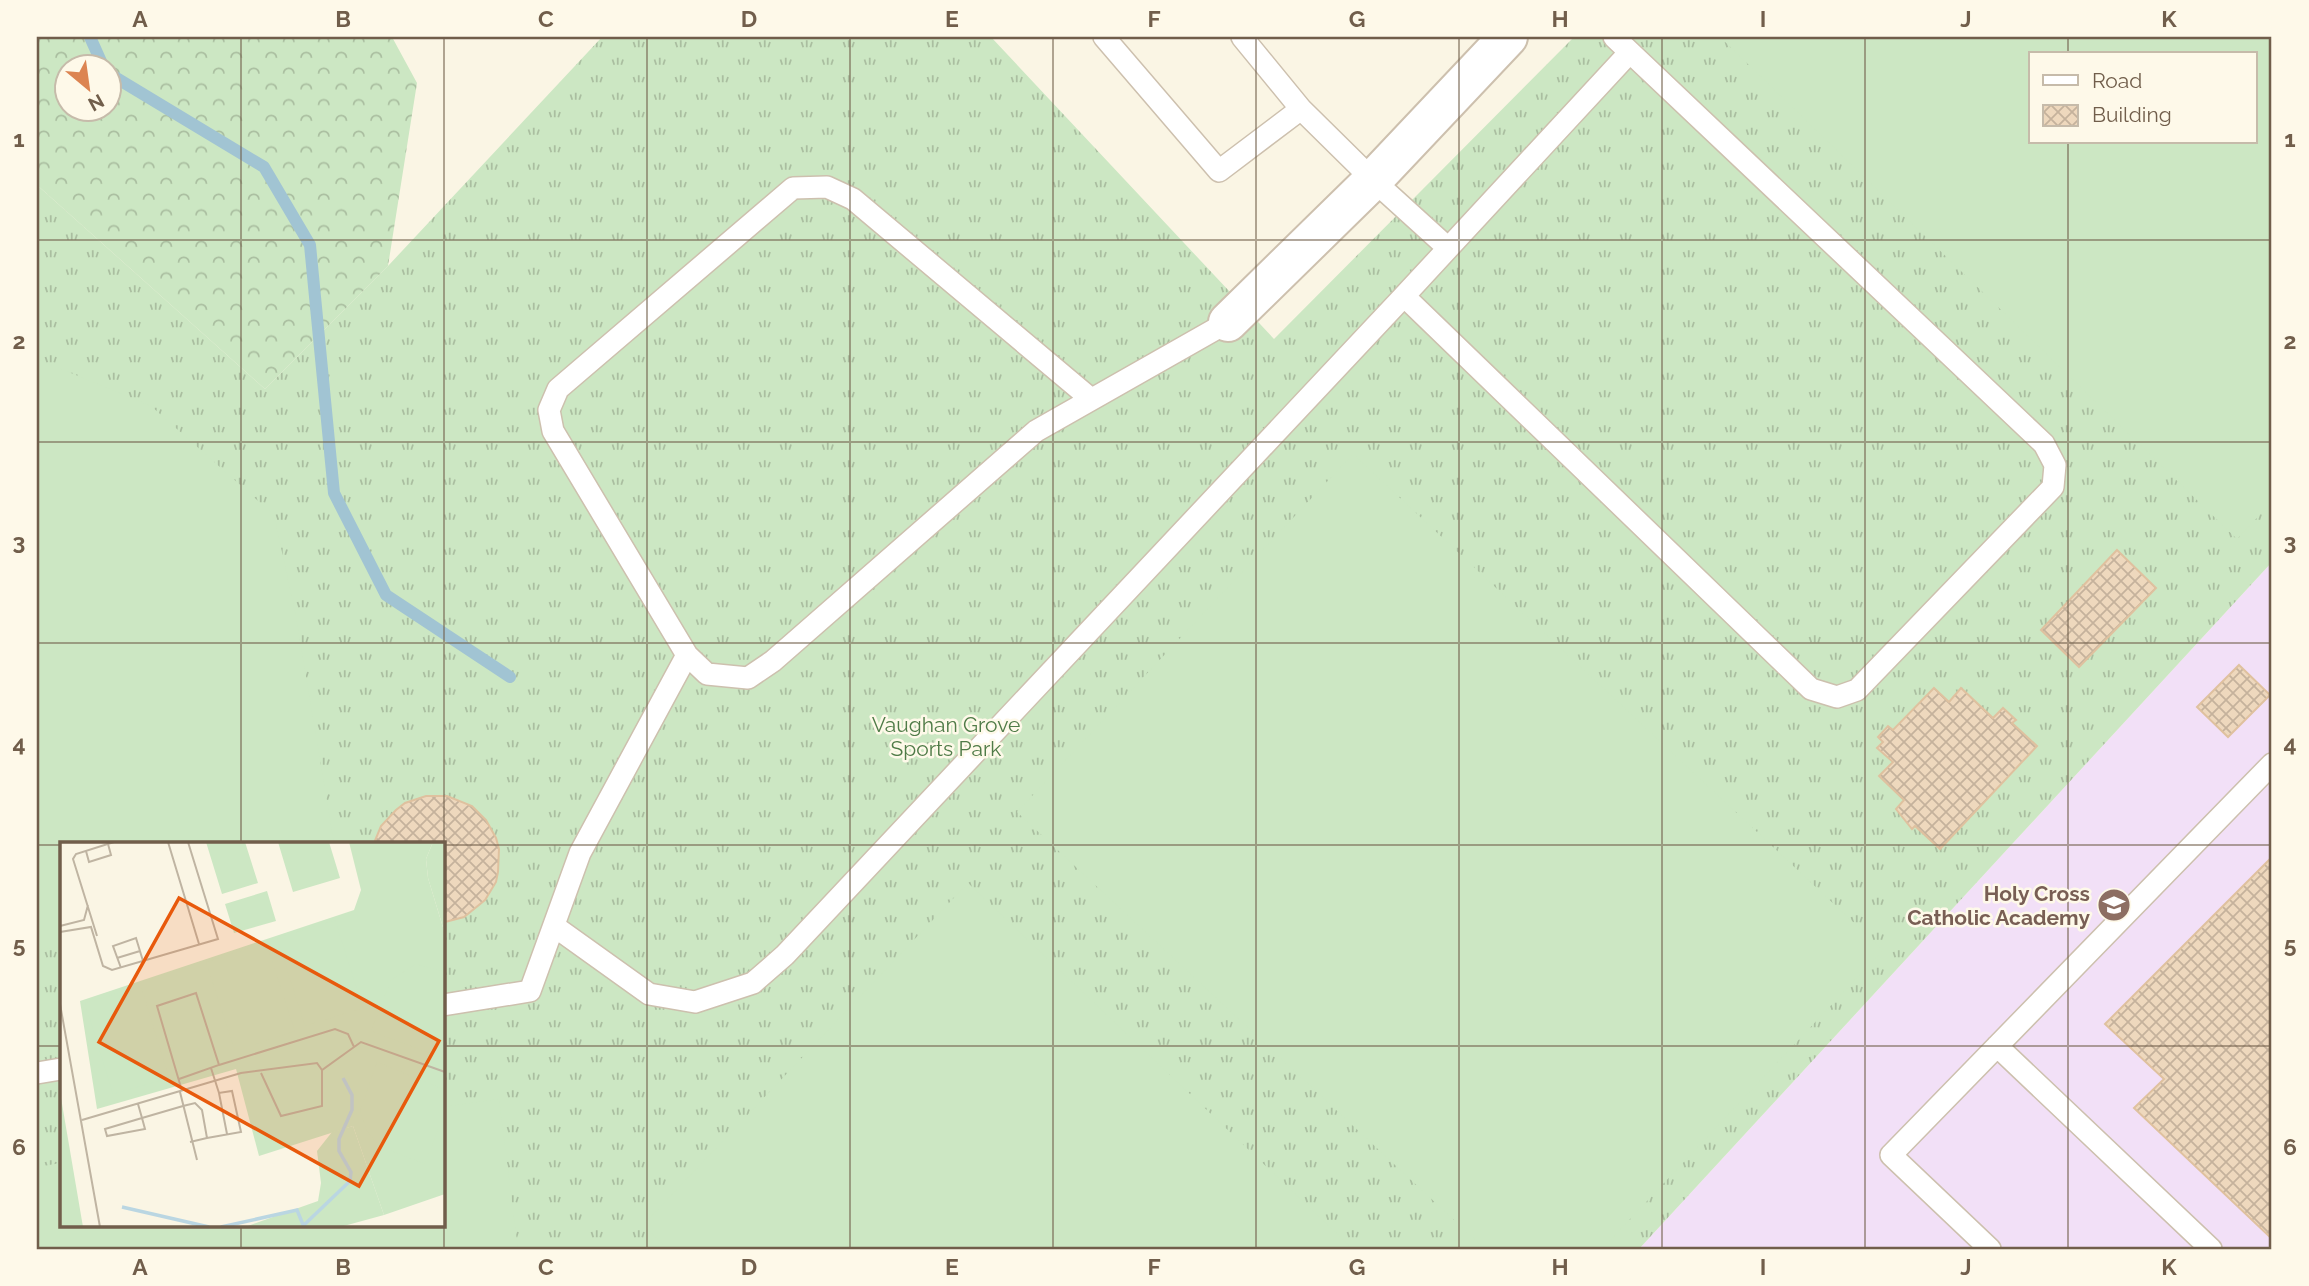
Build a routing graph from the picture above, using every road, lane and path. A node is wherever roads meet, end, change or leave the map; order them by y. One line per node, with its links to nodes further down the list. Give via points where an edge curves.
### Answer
1 (1104, 37): 5 (lane, via 1219,171)
2 (1242, 37): 5 (lane)
3 (1508, 37): 6 (street)
4 (1622, 44): 7 (lane); 8 (lane, via 2044,444 2055,465 2053,487 1857,690 1838,697 1811,689)
5 (1301, 109): 6 (lane)
6 (1373, 180): 7 (lane); 9 (street)
7 (1448, 248): 8 (lane)
8 (1404, 296): 13 (lane, via 785,955 753,983 695,1002 649,994)
9 (1227, 322): 10 (lane)
10 (1091, 399): 11 (lane, via 1035,431 748,678 707,674); 11 (lane, via 853,199 827,187 793,188 558,389 550,410 553,431)
11 (687, 655): 13 (lane, via 580,853)
12 (2272, 764): 15 (lane)
13 (554, 926): 14 (lane, via 530,991)
14 (444, 1006)
15 (1997, 1046): 18 (lane, via 1891,1155); 19 (lane)
16 (60, 1069): 17 (lane)
17 (37, 1073)
18 (1990, 1249)
19 (2211, 1249)

